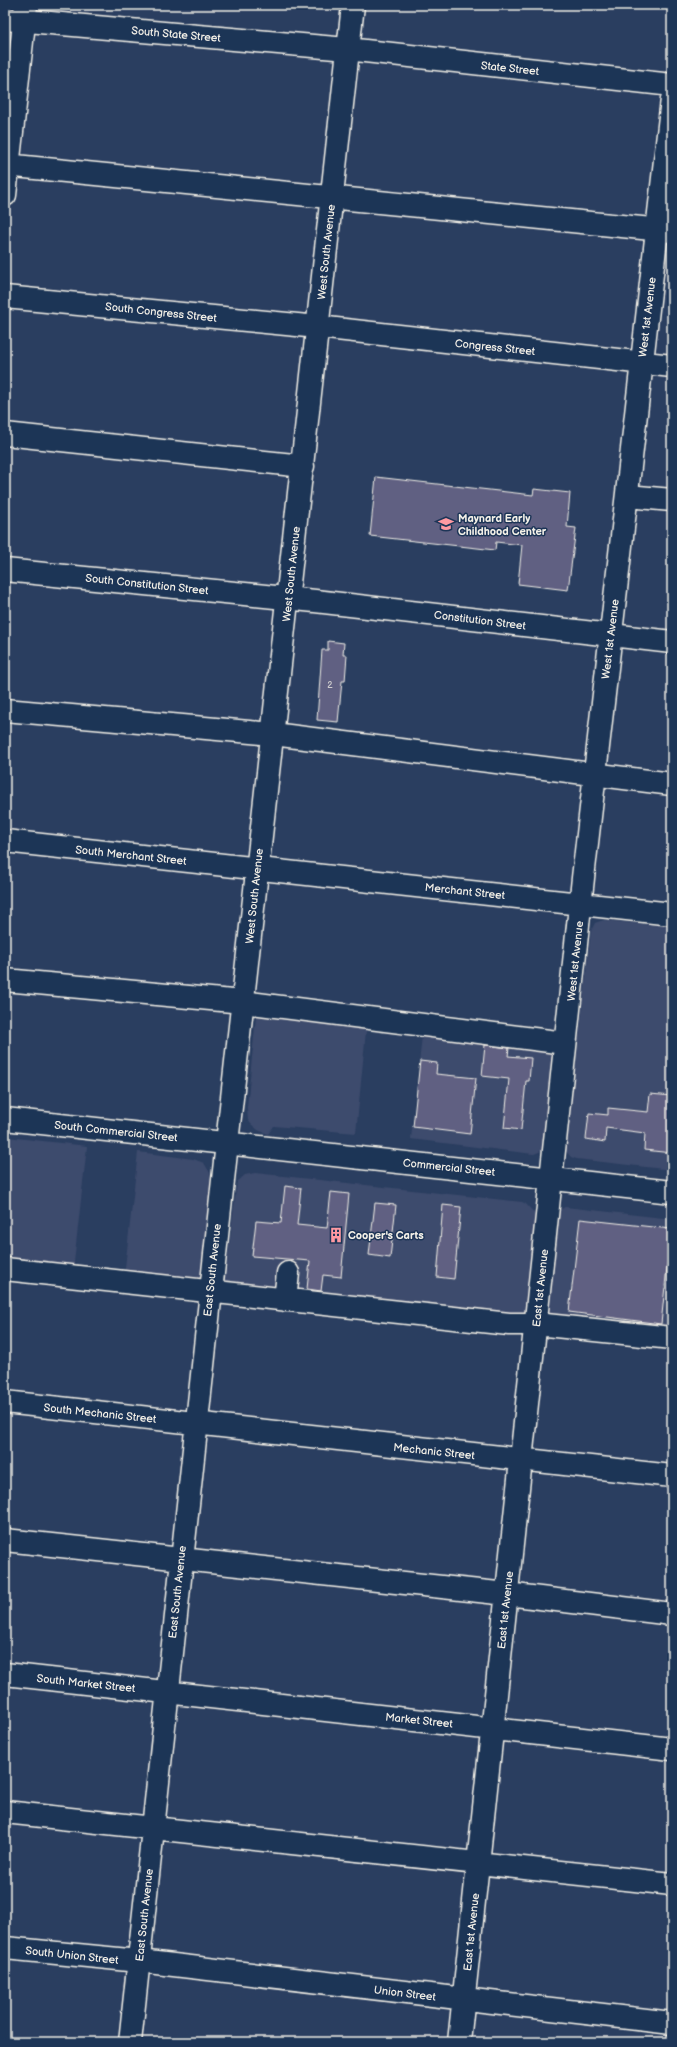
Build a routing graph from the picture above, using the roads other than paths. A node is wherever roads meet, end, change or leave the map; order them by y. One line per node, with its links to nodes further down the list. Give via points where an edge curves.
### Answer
1 (353, 5): 3 (street, West South Avenue)
2 (18, 15): 3 (street, South State Street); 6 (street)
3 (347, 49): 4 (street, State Street); 8 (street, West South Avenue)
4 (672, 86)
5 (672, 99): 9 (street, West 1st Avenue)
6 (7, 165): 7 (street); 8 (street)
7 (5, 195)
8 (332, 196): 9 (street); 11 (street, West South Avenue)
9 (665, 230): 12 (street, West 1st Avenue)
10 (5, 297): 11 (street, South Congress Street)
11 (318, 327): 12 (street, Congress Street); 15 (street, West South Avenue)
12 (642, 363): 13 (street, Congress Street); 16 (street, West 1st Avenue)
13 (672, 366)
14 (5, 434): 15 (street)
15 (303, 466): 19 (street, West South Avenue)
16 (627, 496): 17 (street); 20 (street, West 1st Avenue)
17 (672, 500)
18 (5, 570): 19 (street, South Constitution Street)
19 (288, 598): 20 (street, Constitution Street); 23 (street, West South Avenue)
20 (610, 635): 21 (street, Constitution Street); 24 (street, West 1st Avenue)
21 (672, 642)
22 (5, 710): 23 (street)
23 (273, 734): 24 (street); 27 (street, West South Avenue)
24 (595, 776): 25 (street); 28 (street, West 1st Avenue)
25 (672, 784)
26 (5, 841): 27 (street, South Merchant Street)
27 (257, 868): 28 (street, Merchant Street); 31 (street, West South Avenue)
28 (581, 904): 29 (street, Merchant Street); 32 (street, West 1st Avenue)
29 (672, 914)
30 (5, 980): 31 (street)
31 (243, 1002): 32 (street); 34 (street, West South Avenue)
32 (566, 1043): 35 (street, West 1st Avenue)
33 (5, 1119): 34 (street, South Commercial Street)
34 (227, 1143): 35 (street, Commercial Street); 39 (street, East South Avenue)
35 (551, 1178): 36 (street, Commercial Street); 41 (street, East 1st Avenue)
36 (672, 1192)
37 (5, 1269): 39 (street)
38 (288, 1273): 40 (street)
39 (210, 1292): 40 (street); 44 (street, East South Avenue)
40 (285, 1300): 41 (street, via 509,1324)
41 (536, 1324): 42 (street); 45 (street, East 1st Avenue)
42 (672, 1338)
43 (5, 1402): 44 (street, South Mechanic Street)
44 (196, 1424): 45 (street, Mechanic Street); 48 (street, East South Avenue)
45 (522, 1460): 46 (street, Mechanic Street); 49 (street, East 1st Avenue)
46 (672, 1476)
47 (5, 1540): 48 (street)
48 (181, 1559): 49 (street); 52 (street, East South Avenue)
49 (506, 1594): 50 (street); 53 (street, East 1st Avenue)
50 (672, 1614)
51 (5, 1674): 52 (street, South Market Street)
52 (167, 1692): 53 (street, Market Street); 56 (street, East South Avenue)
53 (492, 1729): 54 (street, Market Street); 57 (street, East 1st Avenue)
54 (672, 1748)
55 (5, 1812): 56 (street)
56 (153, 1827): 57 (street); 60 (street, East South Avenue)
57 (478, 1863): 58 (street); 61 (street, East 1st Avenue)
58 (672, 1884)
59 (5, 1948): 60 (street, South Union Street)
60 (139, 1961): 61 (street, Union Street); 63 (street, East South Avenue)
61 (464, 2000): 62 (street, Union Street); 64 (street, East 1st Avenue)
62 (672, 2023)
63 (130, 2042)
64 (458, 2042)

